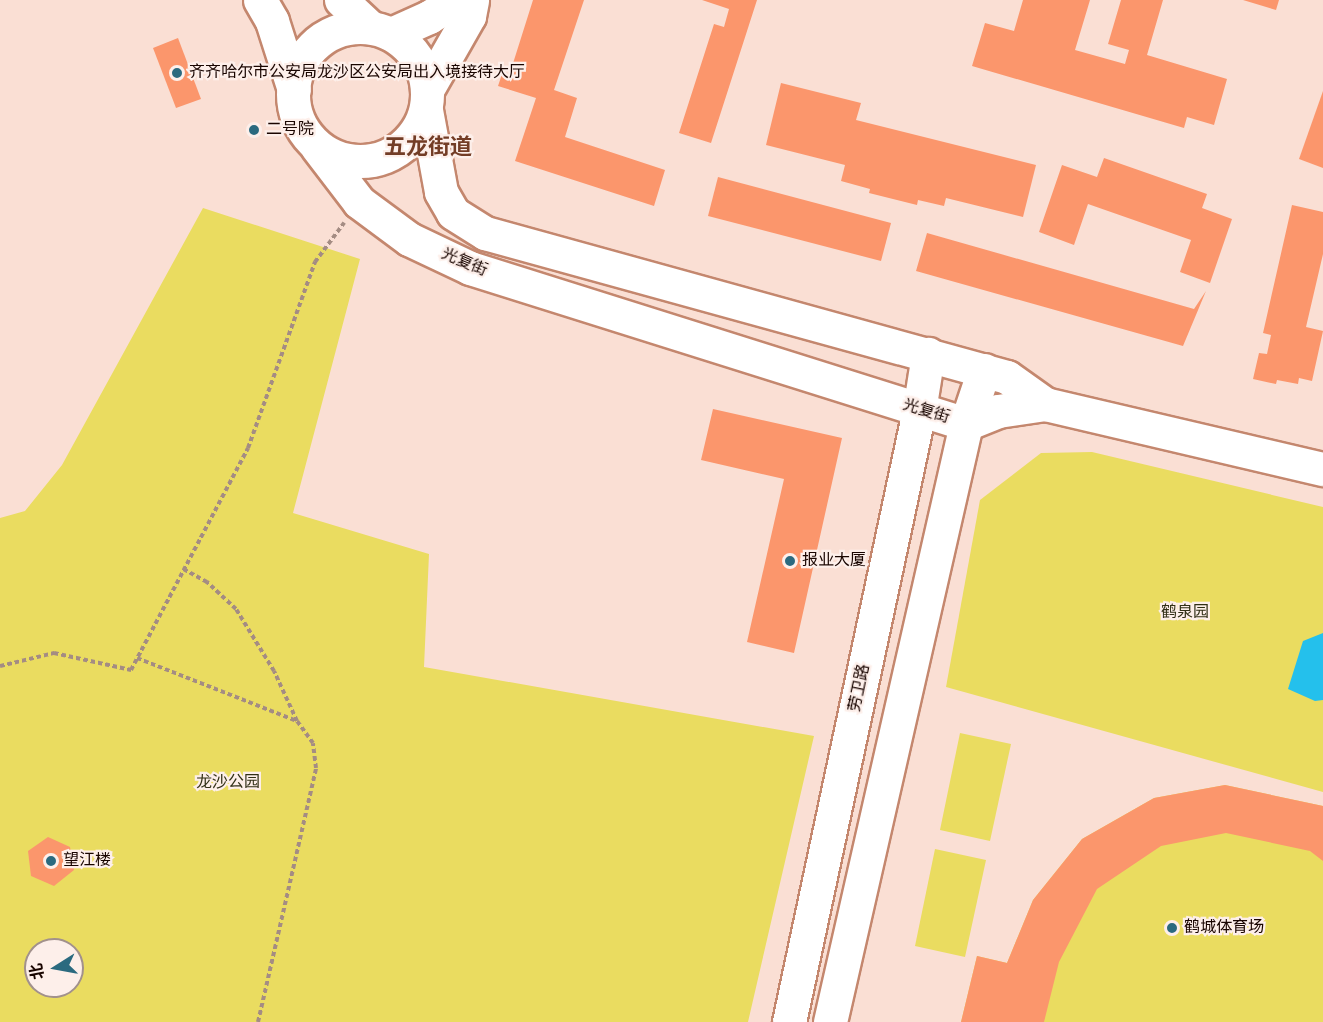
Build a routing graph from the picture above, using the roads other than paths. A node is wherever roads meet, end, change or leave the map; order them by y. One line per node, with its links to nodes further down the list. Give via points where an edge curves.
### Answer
1 (260, 0): 6 (main road, via 272,21)
2 (341, 0): 5 (main road)
3 (456, 0): 5 (main road, via 429,17)
4 (472, 0): 7 (main road, via 469,16)
5 (381, 31): 6 (main road, via 348,28 327,36 298,65); 7 (main road, via 409,48 422,66)
6 (294, 90): 8 (main road, via 296,111 304,131)
7 (427, 99): 8 (main road, via 417,131 402,147 382,158 338,158); 9 (main road, via 441,192 453,213 485,233)
8 (317, 147): 12 (main road, 光复街, via 359,202 409,238 470,268)
9 (928, 354): 10 (main road); 12 (main road, 劳卫路)
10 (984, 370): 11 (main road, via 1007,377); 13 (main road)
11 (1045, 404): 13 (main road, 光复街, via 998,411); 14 (main road)
12 (919, 411): 13 (main road, 光复街); 15 (main road, 劳卫路)
13 (966, 424): 16 (main road)
14 (1323, 469)
15 (789, 1022)
16 (830, 1022)

